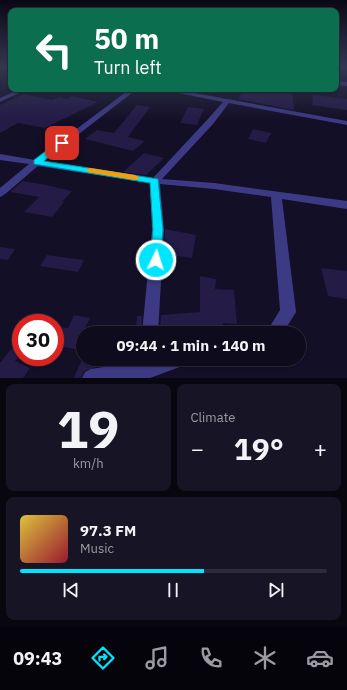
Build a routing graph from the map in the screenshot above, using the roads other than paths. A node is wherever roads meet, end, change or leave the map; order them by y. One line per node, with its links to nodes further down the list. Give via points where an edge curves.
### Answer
1 (18, 92): 4 (street)
2 (129, 92): 8 (street)
3 (178, 92): 5 (street)
4 (0, 100)
5 (227, 101): 6 (street); 9 (street)
6 (347, 123)
7 (0, 158): 8 (street)
8 (37, 162): 9 (street); 10 (street)
9 (155, 181): 11 (street); 13 (street, via 158,230)
10 (0, 194)
11 (276, 194): 12 (street); 14 (street, via 288,312)
12 (347, 205)
13 (151, 326)
14 (279, 326)
15 (140, 366): 16 (street)
16 (91, 378)

